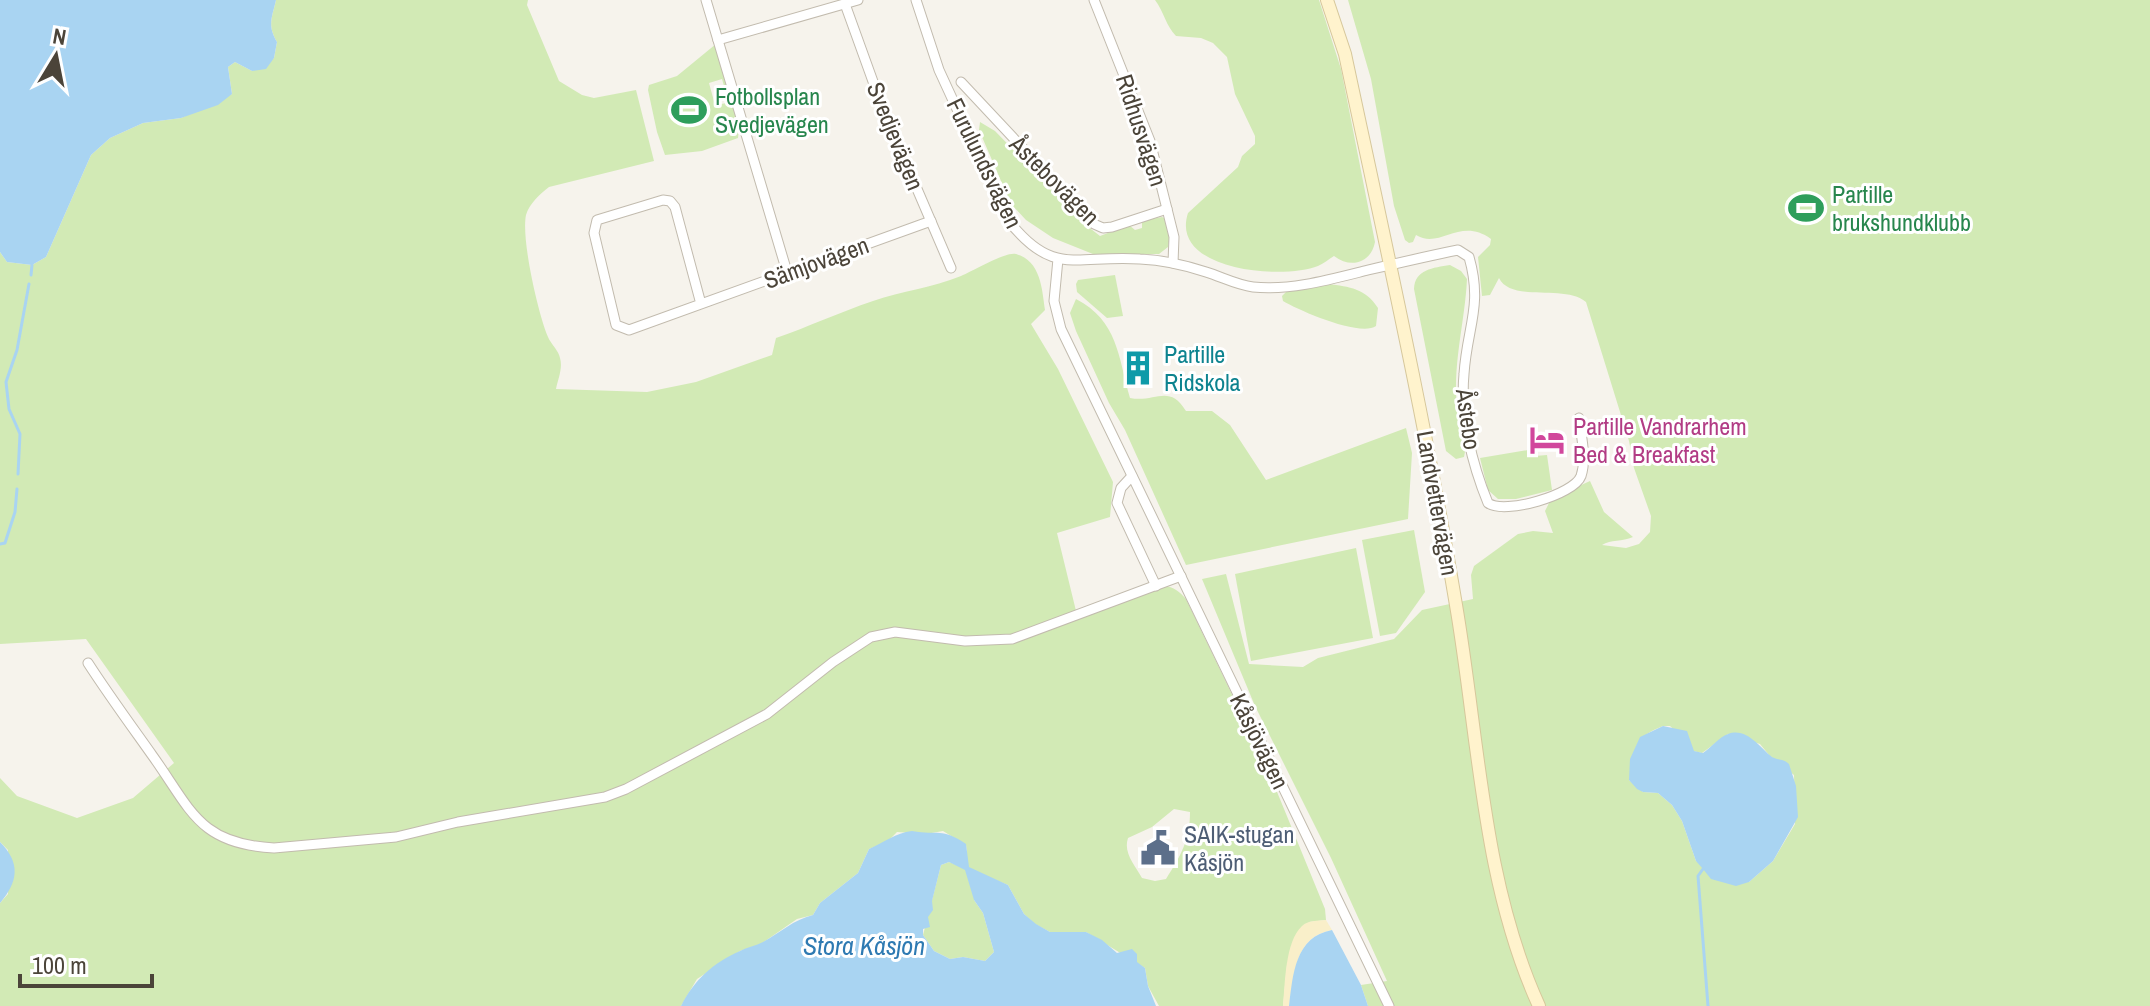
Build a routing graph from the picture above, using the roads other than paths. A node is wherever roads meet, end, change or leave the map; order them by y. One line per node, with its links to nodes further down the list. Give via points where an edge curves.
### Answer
1 (706, 0): 7 (street)
2 (858, 0): 6 (street)
3 (916, 0): 11 (street, Furulundsvägen, via 939,70 1008,220 1029,245)
4 (1094, 0): 9 (street, Ridhusvägen, via 1150,141)
5 (1327, 0): 13 (street, Landvettervägen, via 1345,54)
6 (845, 4): 7 (street); 10 (street, Svedjevägen)
7 (718, 40): 15 (street)
8 (961, 82): 9 (street, Åstebovägen, via 1099,227)
9 (1167, 209): 12 (street, Ridhusvägen, via 1176,246)
10 (931, 221): 14 (street, Svedjevägen); 15 (street, Sämjovägen)
11 (1058, 259): 12 (street, Furulundsvägen); 18 (street, Kåsjövägen, via 1054,301 1061,329)
12 (1173, 263): 13 (street, Furulundsvägen, via 1270,288)
13 (1390, 265): 17 (street, Åstebo, via 1458,250 1469,257 1476,295 1464,411 1488,503 1510,506 1552,496 1578,482 1583,465); 23 (street, Landvettervägen, via 1440,507 1497,879)
14 (951, 268)
15 (787, 272): 16 (street, Sämjovägen)
16 (701, 304): 16 (street, Sämjovägen, via 670,201 597,220 594,233 618,328 629,330)
17 (1579, 418)
18 (1132, 476): 19 (street, Kåsjövägen); 20 (street, via 1117,503)
19 (1181, 576): 20 (street); 22 (street, Kåsjövägen)
20 (1156, 586): 21 (street, via 1012,639 965,641 895,632 871,637 767,714 605,797 396,837 274,848 223,837 195,819)
21 (88, 663)
22 (1389, 1006)
23 (1539, 1006)

